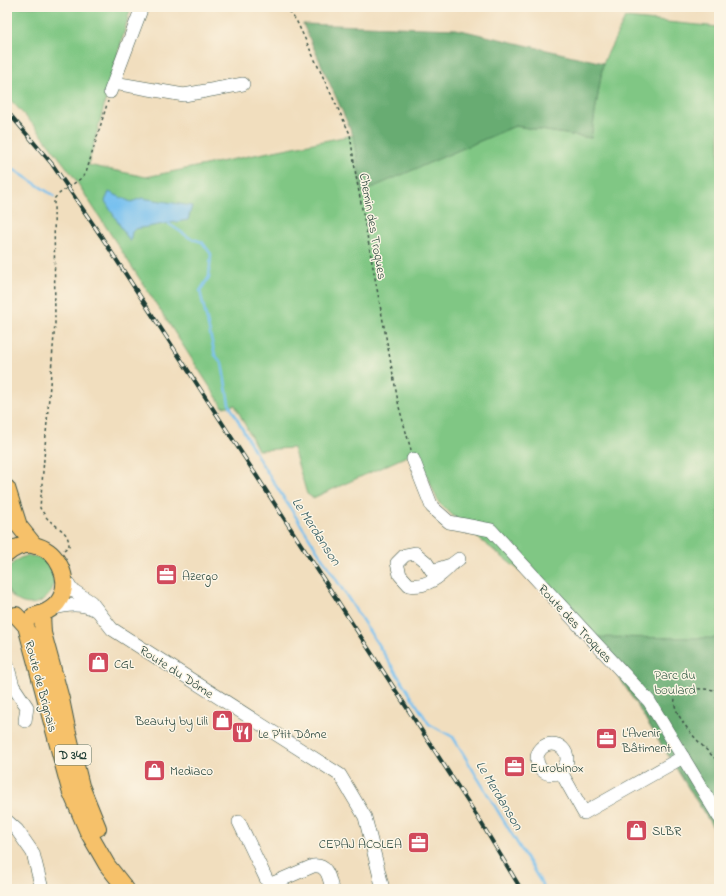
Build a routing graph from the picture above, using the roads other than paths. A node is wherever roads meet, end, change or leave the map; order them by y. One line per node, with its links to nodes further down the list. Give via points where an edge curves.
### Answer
1 (142, 7): 2 (street, via 112,87 184,95)
2 (244, 84)
3 (414, 459): 13 (street, Route des Troques, via 432,507 449,522 491,530 649,701)
4 (7, 488): 5 (main road, via 19,526)
5 (35, 546): 6 (main road, via 18,547); 7 (main road, via 57,559)
6 (7, 554)
7 (65, 580): 8 (street, Route du Dôme, via 71,589 91,602); 9 (main road, via 59,600)
8 (97, 610): 9 (street, via 79,604 66,604); 22 (street, Route du Dôme, via 112,629 340,775 365,817)
9 (47, 611): 10 (main road, via 34,616); 20 (main road, Route de Brignais / D 342, via 43,633 81,786 97,827)
10 (12, 612): 20 (main road, Route de Brignais / D 342, via 26,626 70,790 88,832 107,865)
11 (7, 664): 12 (street, via 13,686 27,707)
12 (25, 721)
13 (682, 757): 14 (street, via 584,812); 15 (street, Route des Troques)
14 (561, 772)
15 (719, 817)
16 (7, 821): 19 (street, via 17,830 33,853)
17 (240, 822): 18 (street)
18 (270, 887): 21 (street, via 319,865 326,869)
19 (42, 889)
20 (127, 889)
21 (332, 889)
22 (384, 889)

